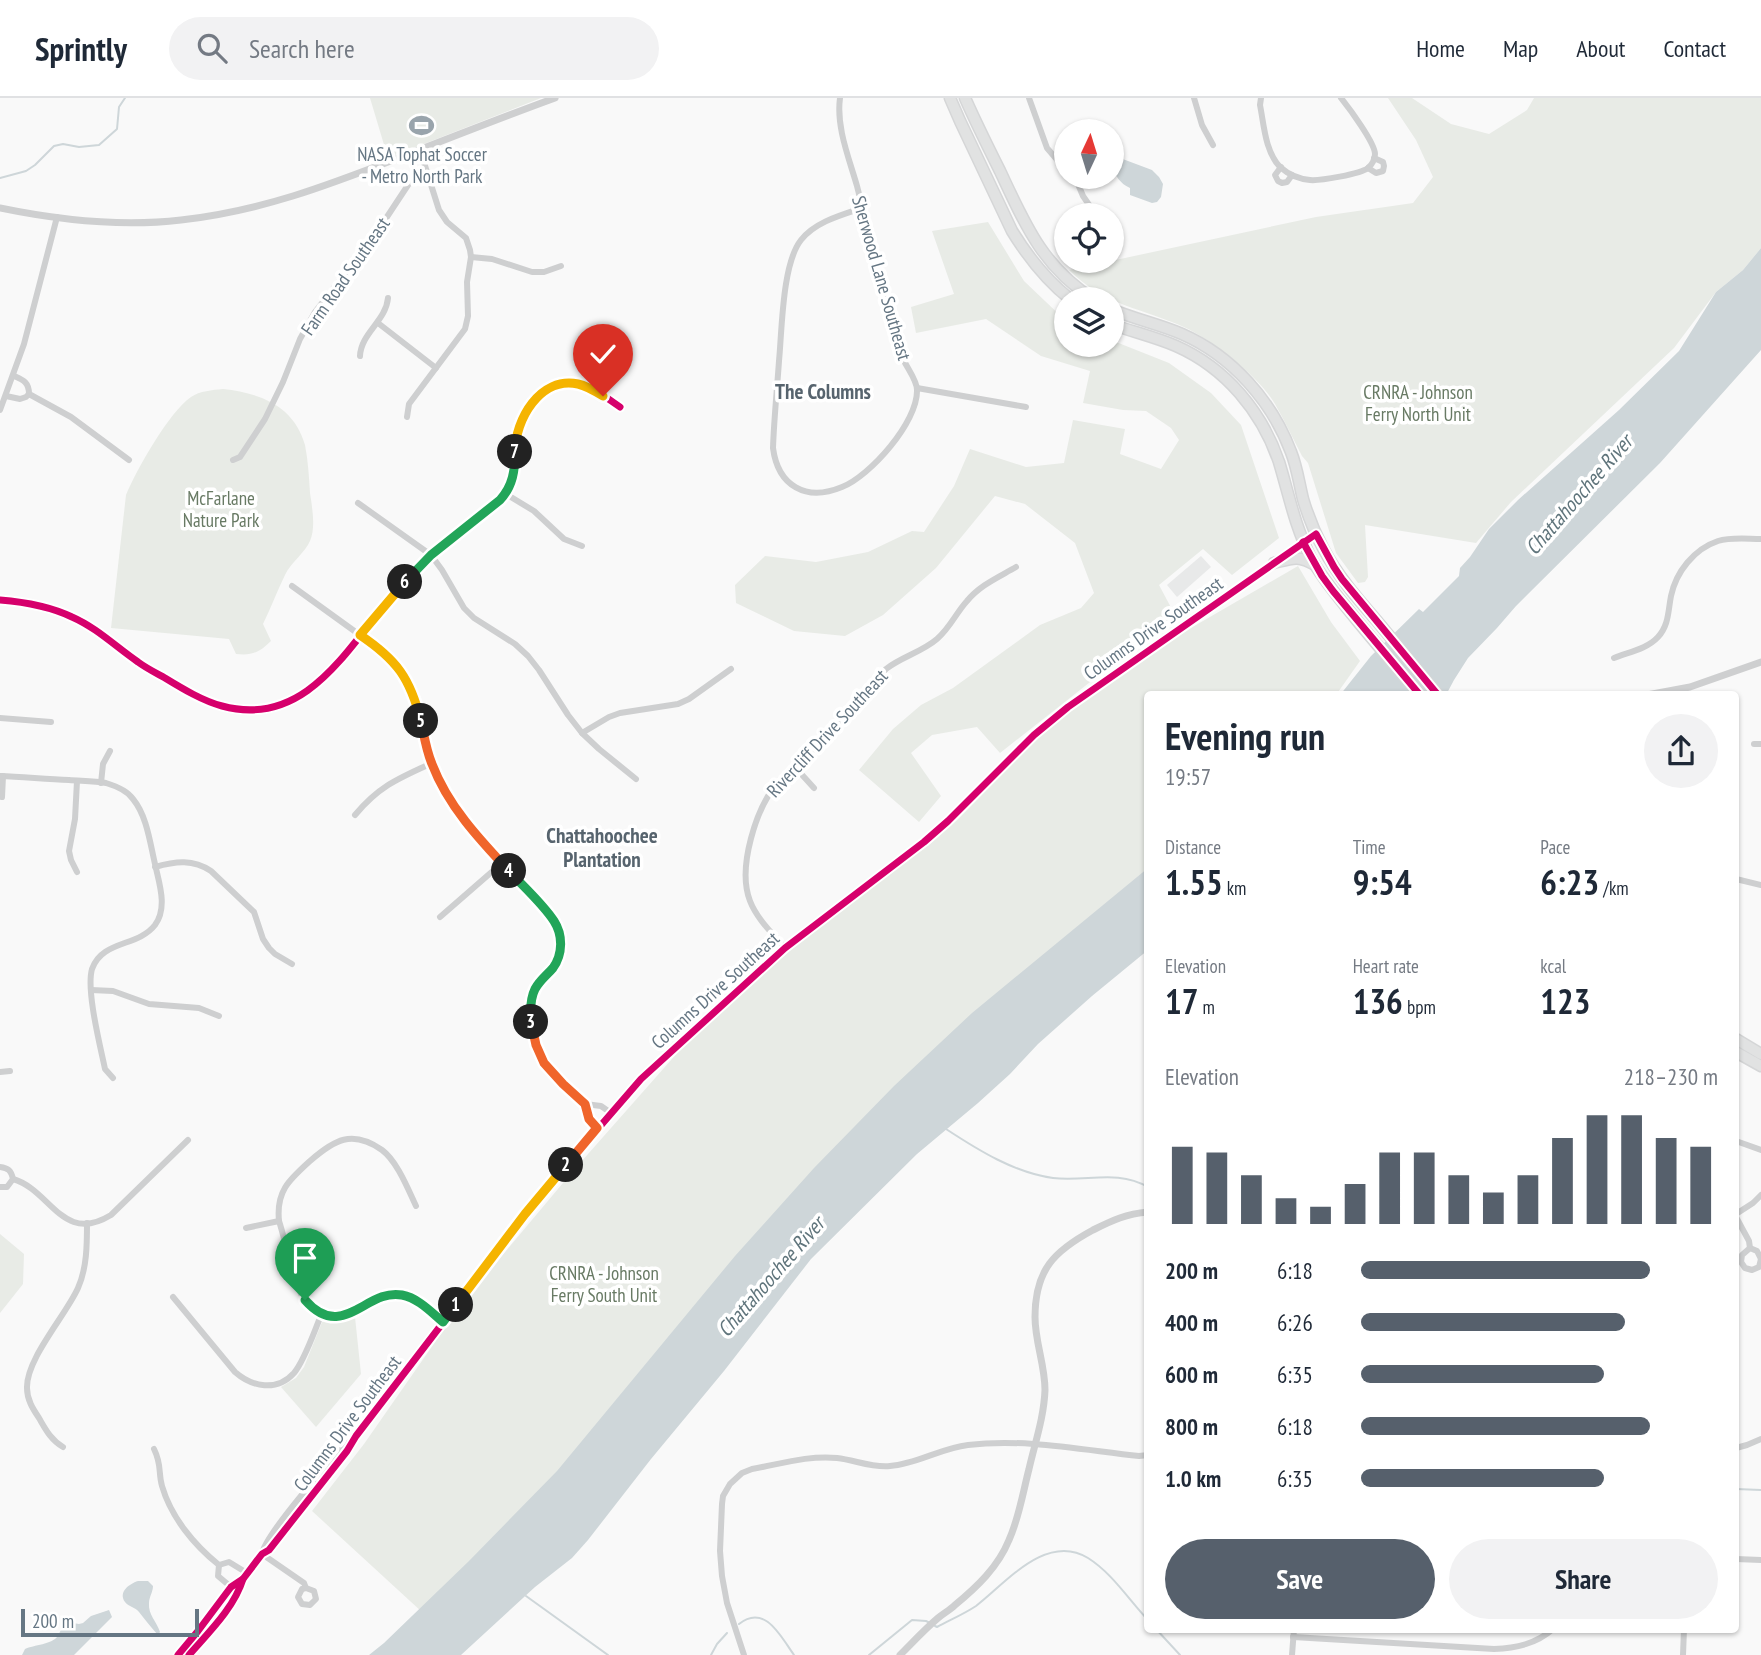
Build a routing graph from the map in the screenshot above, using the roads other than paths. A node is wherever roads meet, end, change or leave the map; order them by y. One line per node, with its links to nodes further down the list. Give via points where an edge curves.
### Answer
1 (555, 98): 10 (street)
2 (841, 98): 18 (street, Sherwood Lane Southeast, via 842,132)
3 (950, 98): 22 (main road, via 1017,239)
4 (965, 98): 23 (main road, via 1023,221 1044,255)
5 (1029, 98): 11 (street)
6 (1194, 98): 9 (street)
7 (1261, 98): 13 (street, via 1269,146)
8 (1341, 98): 12 (street, via 1370,140)
9 (1213, 145)
10 (420, 150): 15 (street); 19 (street, via 308,192 222,214 137,222)
11 (1054, 155)
12 (1374, 158): 14 (street); 14 (street, via 1383,162 1383,171)
13 (1281, 167): 16 (street); 16 (street, via 1275,175 1278,181 1287,182)
14 (1368, 168): 16 (street, via 1318,180)
15 (428, 175): 20 (street, via 439,210 466,238); 41 (street, Farm Road Southeast, via 410,182 315,312 265,419 240,457)
16 (1292, 175)
17 (0, 208): 19 (street)
18 (862, 208): 33 (street, Sherwood Lane Southeast, via 901,356); 33 (street, via 809,232 790,263 773,437 777,466 800,491 836,490 853,482 903,430)
19 (57, 217): 31 (street)
20 (471, 257): 21 (street, via 532,272); 29 (street, via 465,329)
21 (561, 266)
22 (1057, 287)
23 (1078, 287)
24 (388, 298): 26 (street)
25 (1124, 314): 44 (main road, via 1196,341 1243,377 1285,438)
26 (378, 323): 28 (street, via 363,342); 29 (street)
27 (1124, 328): 46 (main road, via 1190,353 1239,392 1270,440)
28 (360, 356)
29 (436, 368): 39 (street, via 410,404)
30 (573, 374): 32 (street)
31 (13, 376): 34 (street, via 26,382); 35 (street)
32 (572, 383): 36 (street); 42 (street, via 542,393 524,416)
33 (917, 388): 37 (street)
34 (29, 394): 35 (street, via 20,399); 40 (street, via 71,416)
35 (6, 396): 38 (street)
36 (620, 407)
37 (1026, 407)
38 (0, 410)
39 (407, 417)
40 (129, 460)
41 (233, 460)
42 (506, 494): 47 (street, via 534,511 564,539); 48 (street)
43 (358, 503): 48 (street)
44 (1316, 534): 46 (street, Columns Drive Southeast); 59 (main road, via 1334,567)
45 (1761, 539): 55 (street, via 1731,538 1694,555 1672,589 1663,630 1644,647)
46 (1303, 542): 49 (street, Columns Drive Southeast); 50 (main road)
47 (582, 546)
48 (431, 555): 54 (street); 63 (street, via 464,608 528,656)
49 (1274, 563): 50 (main road, via 1296,557); 80 (street, Columns Drive Southeast, via 1068,707 924,842)
50 (1315, 565): 58 (main road)
51 (1016, 567): 66 (street, Rivercliff Drive Southeast, via 974,594 937,638 886,669 830,734)
52 (292, 586): 54 (street)
53 (0, 600): 54 (street, via 74,617 169,681 234,709 272,708 301,696 319,683)
54 (360, 635): 65 (street, via 393,661 407,681)
55 (1614, 658)
56 (1761, 662): 60 (street)
57 (731, 668): 63 (street, via 678,704 620,713)
58 (1417, 691)
59 (1435, 691)
60 (1668, 691)
61 (0, 718): 62 (street)
62 (51, 722)
63 (582, 733): 68 (street)
64 (110, 751): 70 (street)
65 (432, 763): 73 (street, via 381,789); 74 (street, via 455,807)
66 (794, 766): 71 (street); 80 (street, Rivercliff Drive Southeast, via 762,806 745,870 753,909)
67 (2, 776): 69 (street); 72 (street)
68 (636, 779)
69 (77, 781): 70 (street); 76 (street, via 69,851)
70 (101, 783): 75 (street, via 127,792 133,799 142,814)
71 (814, 788)
72 (2, 797)
73 (355, 815)
74 (502, 863): 79 (street); 91 (street, via 554,920 560,933 557,961 532,997 533,1035 544,1063)
75 (156, 867): 81 (street, via 187,861 204,866 254,912 269,948); 82 (street, via 162,903 156,924 145,935 101,954 93,967)
76 (77, 872)
77 (1739, 880): 78 (street)
78 (1761, 885)
79 (440, 917)
80 (785, 948): 92 (street, Columns Drive Southeast, via 660,1060)
81 (292, 964)
82 (90, 990): 83 (street, via 113,991 149,1004 199,1008); 90 (street, via 105,1069)
83 (219, 1016)
84 (1739, 1041): 86 (main road)
85 (1739, 1054): 87 (main road)
86 (1761, 1054)
87 (1761, 1066)
88 (10, 1071): 89 (street)
89 (0, 1072)
90 (113, 1078)
91 (585, 1104): 92 (street); 93 (street)
92 (611, 1113): 93 (street, Columns Drive Southeast)
93 (597, 1128): 112 (street, Columns Drive Southeast)
94 (188, 1139): 106 (street, via 111,1215)
95 (1739, 1142): 96 (street)
96 (1761, 1150)
97 (0, 1167): 98 (street)
98 (13, 1178): 99 (street, via 8,1186); 106 (street, via 66,1220)
99 (0, 1187)
100 (1761, 1195): 103 (street)
101 (416, 1206): 104 (street, via 387,1154 366,1142 348,1139 325,1147 288,1181 279,1200)
102 (1144, 1213): 114 (street, via 1122,1216 1074,1240 1055,1255 1044,1273 1035,1315 1044,1402)
103 (1739, 1214)
104 (279, 1221): 107 (street); 111 (street, via 303,1296)
105 (1739, 1222): 108 (street)
106 (87, 1223): 115 (street, via 78,1288 34,1362 27,1386 31,1405 50,1437)
107 (246, 1228)
108 (1750, 1248): 109 (street, via 1758,1251); 109 (street, via 1742,1255 1745,1268 1759,1267)
109 (1761, 1259)
110 (173, 1297): 111 (street, via 235,1372 264,1386 281,1383 294,1373)
111 (322, 1313): 112 (street, via 344,1315 397,1294 411,1297)
112 (443, 1322): 119 (street, Columns Drive Southeast, via 270,1550)
113 (1761, 1439): 116 (street)
114 (1035, 1445): 118 (street); 131 (street, via 965,1445 890,1466 811,1459 742,1473 723,1496 720,1551 727,1603); 132 (street, via 1016,1523 1000,1558 979,1584)
115 (63, 1447)
116 (1739, 1447)
117 (155, 1449): 122 (street, via 172,1511)
118 (1144, 1455)
119 (262, 1554): 123 (street, Columns Drive Southeast); 125 (street)
120 (1739, 1559): 121 (street)
121 (1761, 1560)
122 (219, 1564): 123 (street, via 229,1562); 124 (street, via 218,1576)
123 (245, 1576): 124 (street, Columns Drive Southeast); 130 (street, Columns Drive Southeast, via 232,1602)
124 (231, 1587): 129 (street, Columns Drive Southeast)
125 (306, 1588)
126 (1294, 1633): 127 (street, via 1494,1649 1524,1645); 133 (street)
127 (1547, 1633)
128 (1684, 1633): 134 (street)
129 (178, 1655)
130 (189, 1655)
131 (744, 1655)
132 (900, 1655)
133 (1292, 1655)
134 (1683, 1655)

